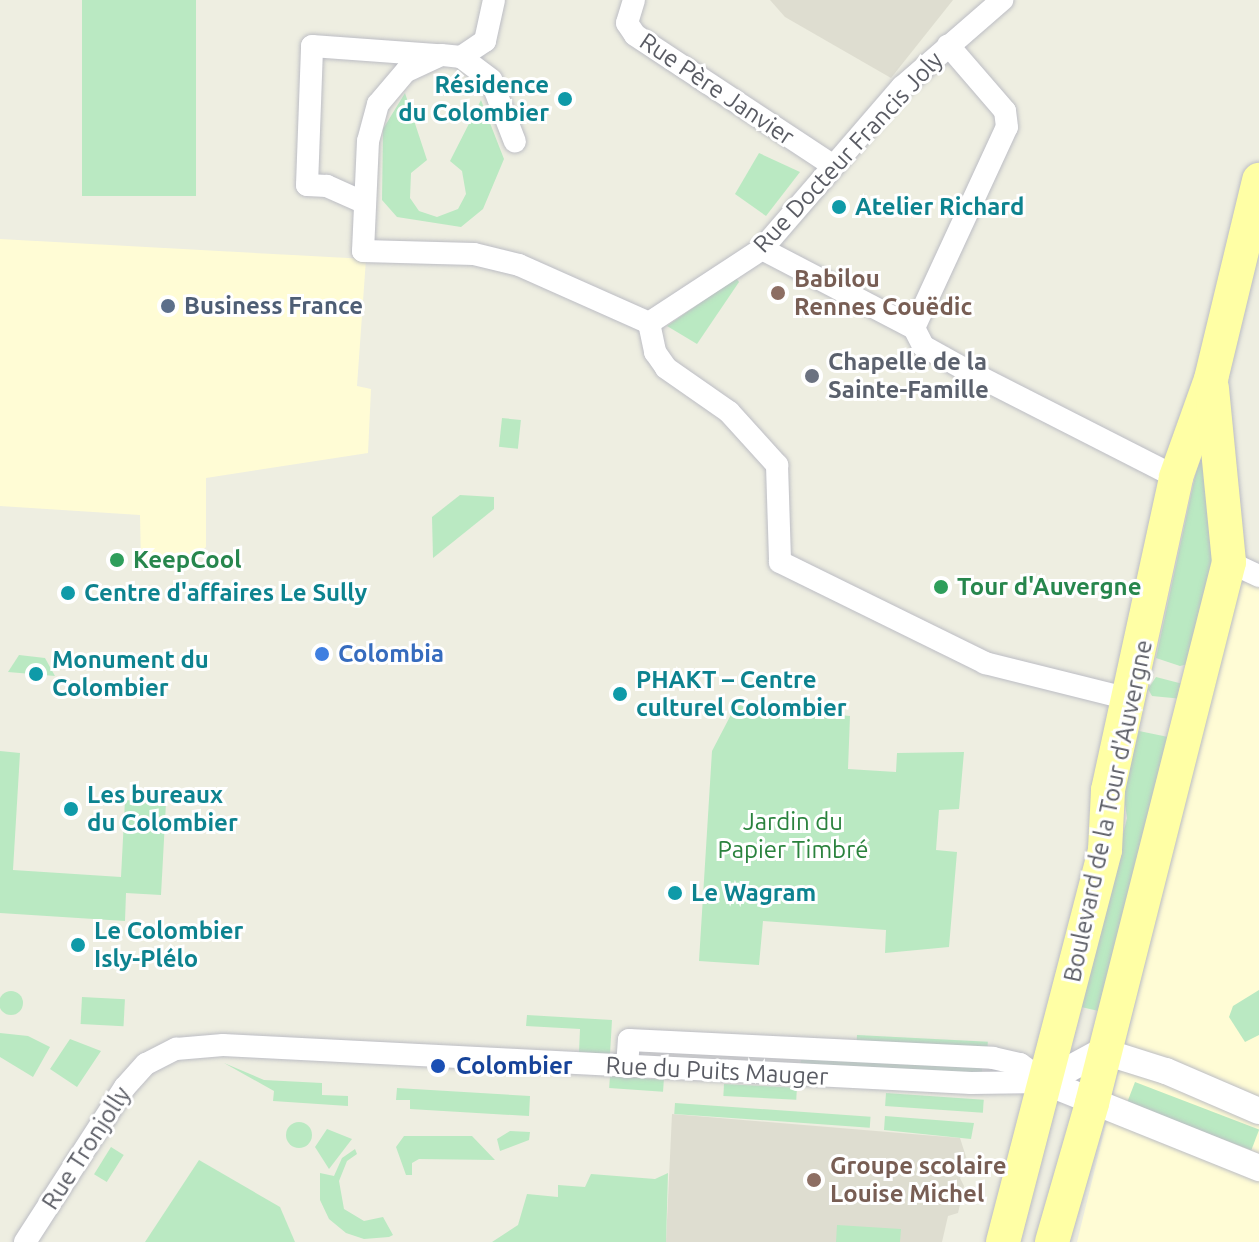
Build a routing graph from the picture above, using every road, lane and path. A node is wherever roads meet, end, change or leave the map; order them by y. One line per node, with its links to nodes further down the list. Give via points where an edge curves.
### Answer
1 (494, 0): 5 (street, via 485,41)
2 (634, 0): 7 (street, Rue Père Janvier, via 627,23 635,35)
3 (1002, 0): 4 (street, Rue Docteur Francis Joly)
4 (948, 45): 7 (street, Rue Docteur Francis Joly); 12 (street, via 1005,111 1007,127)
5 (451, 56): 6 (street, via 491,80); 9 (street, via 406,71 378,104 368,141); 9 (street, via 312,46 317,186)
6 (515, 142)
7 (831, 164): 10 (street, Rue Docteur Francis Joly)
8 (1259, 180): 13 (main road, Boulevard de la Tour d'Auvergne)
9 (365, 203): 11 (street, via 363,251 474,254 519,265)
10 (762, 249): 11 (street, Rue Docteur Francis Joly); 12 (street)
11 (649, 323): 16 (street, via 655,352 666,368 729,412 777,465 780,562 985,663)
12 (914, 328): 14 (street, via 923,346)
13 (1211, 379): 14 (main road, Boulevard de la Tour d'Auvergne); 15 (main road, Boulevard de la Tour d'Auvergne)
14 (1176, 477): 16 (main road, Boulevard de la Tour d'Auvergne)
15 (1244, 569): 17 (main road, Boulevard de la Tour d'Auvergne)
16 (1129, 699): 20 (main road, Boulevard de la Tour d'Auvergne, via 1108,790 1105,850)
17 (1102, 1051): 20 (street); 21 (main road, Boulevard de la Tour d'Auvergne); 22 (street, via 1166,1071)
18 (153, 1060): 19 (street, Rue du Puits Mauger, via 176,1049 223,1045); 24 (street, Rue Tronjolly, via 125,1087)
19 (627, 1067): 20 (street, Rue du Puits Mauger); 20 (street, Rue du Puits Mauger, via 629,1040 993,1058 1020,1064)
20 (1045, 1082): 21 (street, Rue du Puits Mauger); 25 (main road, Boulevard de la Tour d'Auvergne)
21 (1092, 1103): 23 (street, Rue du Puits Mauger); 26 (main road, Boulevard de la Tour d'Auvergne)
22 (1259, 1111)
23 (1259, 1168)
24 (25, 1242)
25 (1003, 1242)
26 (1052, 1242)

